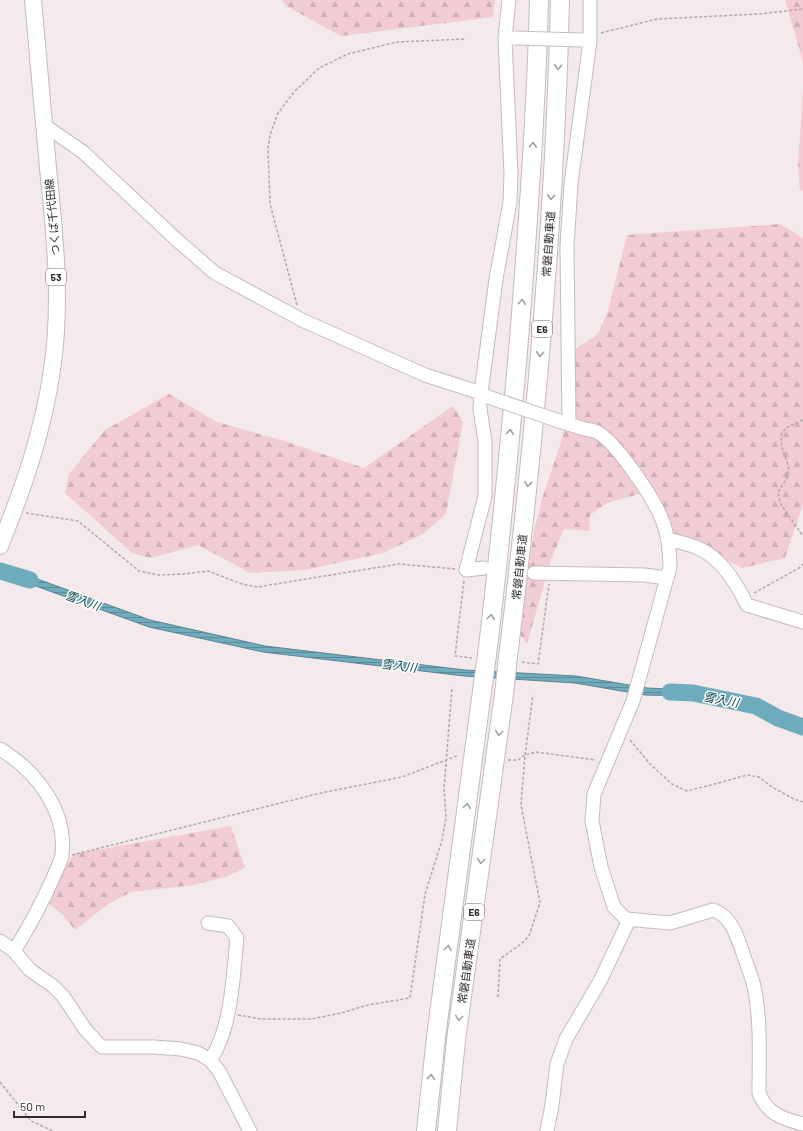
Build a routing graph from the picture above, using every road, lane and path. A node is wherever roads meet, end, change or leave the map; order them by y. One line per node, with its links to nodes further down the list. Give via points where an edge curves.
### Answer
1 (33, 0): 10 (main road, つくば千代田線 / 53)
2 (509, 0): 7 (street)
3 (539, 0): 47 (highway, 常磐自動車道 / E6, one-way to 3, bridge, via 500,544 528,232)
4 (560, 0): 50 (highway, 常磐自動車道 / E6, one-way to 50, bridge, via 549,233 533,431 504,694 456,1040)
5 (590, 0): 9 (street)
6 (803, 9): 9 (path, via 657,19)
7 (510, 38): 9 (street, bridge); 12 (street, via 510,202 496,279)
8 (466, 39): 11 (path, via 397,42 348,54 319,68 294,92 278,113 268,149 270,204)
9 (587, 39): 14 (street, via 570,184 567,246)
10 (44, 125): 11 (street, via 83,152 215,273); 15 (main road, つくば千代田線 / 53, via 54,228 56,319 52,369 42,426)
11 (302, 320): 12 (street, via 425,375)
12 (485, 395): 14 (street, bridge); 21 (street, via 480,409 485,441 485,496)
13 (803, 420): 16 (path, via 786,428 781,435 782,448 789,468 787,478 778,492 780,503)
14 (568, 424): 17 (street, via 597,432 626,461 661,516)
15 (14, 512): 18 (main road, つくば千代田線 / 53); 21 (path, via 78,521 139,571 159,575 208,570 242,584 257,587 400,564)
16 (803, 536)
17 (668, 539): 23 (street, via 670,567); 24 (street, via 700,549 714,559 725,569)
18 (0, 546)
19 (803, 564): 24 (path)
20 (484, 568): 21 (street)
21 (466, 570)
22 (534, 573): 23 (street, via 644,575)
23 (667, 578): 28 (street, via 633,701)
24 (744, 599): 25 (street, via 747,605)
25 (803, 622)
26 (452, 687): 32 (path)
27 (533, 695): 31 (path)
28 (622, 731): 34 (street); 35 (path, via 672,784 687,791 747,775 759,777 772,787)
29 (0, 749): 36 (street, via 22,764 35,777 54,807 60,824)
30 (461, 755): 32 (path)
31 (525, 755): 33 (path, via 518,760); 34 (path, via 536,752); 41 (path, via 521,805 540,903 529,936 500,959)
32 (446, 760): 36 (path, via 402,777 321,792); 42 (path, via 446,818 426,894 410,998 312,1019 261,1019)
33 (508, 760)
34 (609, 762): 37 (street, via 594,794 592,821 601,867 614,907)
35 (803, 802)
36 (61, 856): 40 (street, via 44,899)
37 (628, 920): 46 (street, via 670,923 713,910 719,912 734,928 755,990 759,1027 759,1093 763,1102 782,1118); 51 (street, via 600,981 566,1039 557,1064)
38 (208, 923): 42 (street, via 228,926 237,938)
39 (0, 941): 40 (street)
40 (14, 951): 43 (street, via 30,970 63,996 85,1029 102,1047 181,1049 198,1053)
41 (498, 997)
42 (228, 1013): 43 (street, via 216,1050)
43 (210, 1060): 49 (street, via 219,1071)
44 (0, 1082): 48 (path, via 31,1121)
45 (803, 1124): 46 (street)
46 (786, 1125)
47 (426, 1126)
48 (53, 1131)
49 (250, 1131)
50 (447, 1131)
51 (547, 1131)

